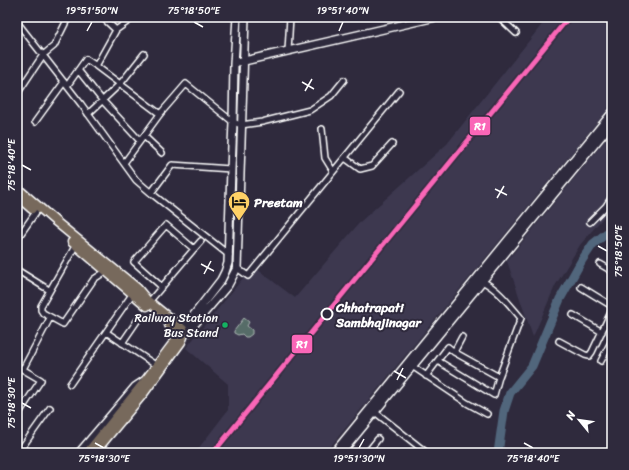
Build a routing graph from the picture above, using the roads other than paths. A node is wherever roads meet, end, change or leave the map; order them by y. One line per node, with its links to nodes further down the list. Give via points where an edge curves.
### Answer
1 (102, 17): 10 (street)
2 (134, 17): 10 (street)
3 (237, 17): 16 (street)
4 (245, 17): 15 (street)
5 (290, 17): 12 (street)
6 (436, 17): 12 (street)
7 (499, 17): 11 (street)
8 (67, 20): 14 (street, via 54,46)
9 (17, 22): 14 (street)
10 (116, 30): 17 (street, via 96,66)
11 (516, 33)
12 (288, 51): 15 (street)
13 (144, 54): 21 (street)
14 (43, 55): 20 (street); 23 (street)
15 (243, 62): 16 (street); 29 (street)
16 (234, 64): 29 (street)
17 (99, 68): 18 (street, via 86,59); 21 (street)
18 (78, 70): 20 (street); 24 (street)
19 (344, 80): 29 (street, via 331,96 310,110 283,117)
20 (65, 84): 26 (street); 28 (street)
21 (121, 84): 24 (street); 27 (street)
22 (399, 90): 36 (street)
23 (17, 94)
24 (102, 100): 26 (street); 33 (street)
25 (612, 113): 96 (street)
26 (88, 114): 37 (street)
27 (160, 114): 29 (street, via 186,84); 32 (street)
28 (35, 122)
29 (237, 123): 38 (street); 52 (street)
30 (612, 125): 56 (street)
31 (322, 129): 39 (street, via 325,158)
32 (144, 136): 33 (street); 35 (street)
33 (140, 142): 37 (street)
34 (392, 144): 36 (street, via 372,166 360,169)
35 (162, 153)
36 (345, 158): 39 (street)
37 (124, 163): 41 (street, via 136,180)
38 (231, 169): 41 (street, via 172,165); 50 (street)
39 (333, 171): 52 (street, via 248,276)
40 (17, 188): 48 (main road)
41 (151, 193): 50 (street)
42 (17, 196): 44 (main road)
43 (612, 197): 45 (street)
44 (36, 212): 46 (street); 48 (main road)
45 (590, 222)
46 (17, 239)
47 (201, 241): 49 (street)
48 (77, 243): 53 (main road); 59 (street)
49 (194, 249): 57 (street); 57 (street, via 166,225 138,257 134,262)
50 (229, 255): 69 (street, via 221,280)
51 (600, 264): 55 (street)
52 (237, 268): 69 (street, via 228,285)
53 (109, 269): 60 (main road); 65 (street, via 94,279 64,324)
54 (17, 270): 59 (street)
55 (612, 271)
56 (482, 281): 79 (street); 82 (street, via 502,295 522,318)
57 (162, 287): 61 (street)
58 (581, 287): 62 (street)
59 (49, 290): 65 (street, via 40,310)
60 (135, 291): 61 (main road); 67 (street); 69 (main road)
61 (150, 302): 69 (main road)
62 (612, 306)
63 (612, 310): 68 (street)
64 (573, 315): 68 (street)
65 (50, 318): 80 (street)
66 (137, 321): 73 (street)
67 (106, 332): 73 (street); 84 (street)
68 (602, 332): 72 (street, via 589,356)
69 (180, 333): 78 (main road); 85 (main road, via 182,342)
70 (462, 337): 74 (street)
71 (612, 340): 76 (street)
72 (559, 341)
73 (122, 343): 78 (street)
74 (454, 352): 75 (street, via 448,347); 82 (street)
75 (438, 361): 81 (street); 82 (street, via 494,395)
76 (600, 361)
77 (17, 366): 80 (street)
78 (157, 366): 83 (main road)
79 (412, 366): 81 (street); 87 (street)
80 (23, 369): 89 (street, via 41,380)
81 (426, 376): 88 (street)
82 (500, 377)
83 (145, 380): 85 (main road); 93 (street, via 135,387)
84 (70, 384)
85 (140, 392): 94 (main road); 95 (main road)
86 (50, 408): 92 (street)
87 (375, 412): 97 (street); 99 (street)
88 (487, 414)
89 (17, 416)
90 (378, 439): 91 (street)
91 (369, 451): 98 (street)
92 (18, 453)
93 (79, 453)
94 (87, 453)
95 (94, 453)
96 (334, 453)
97 (341, 453)
98 (375, 453)
99 (427, 453)

